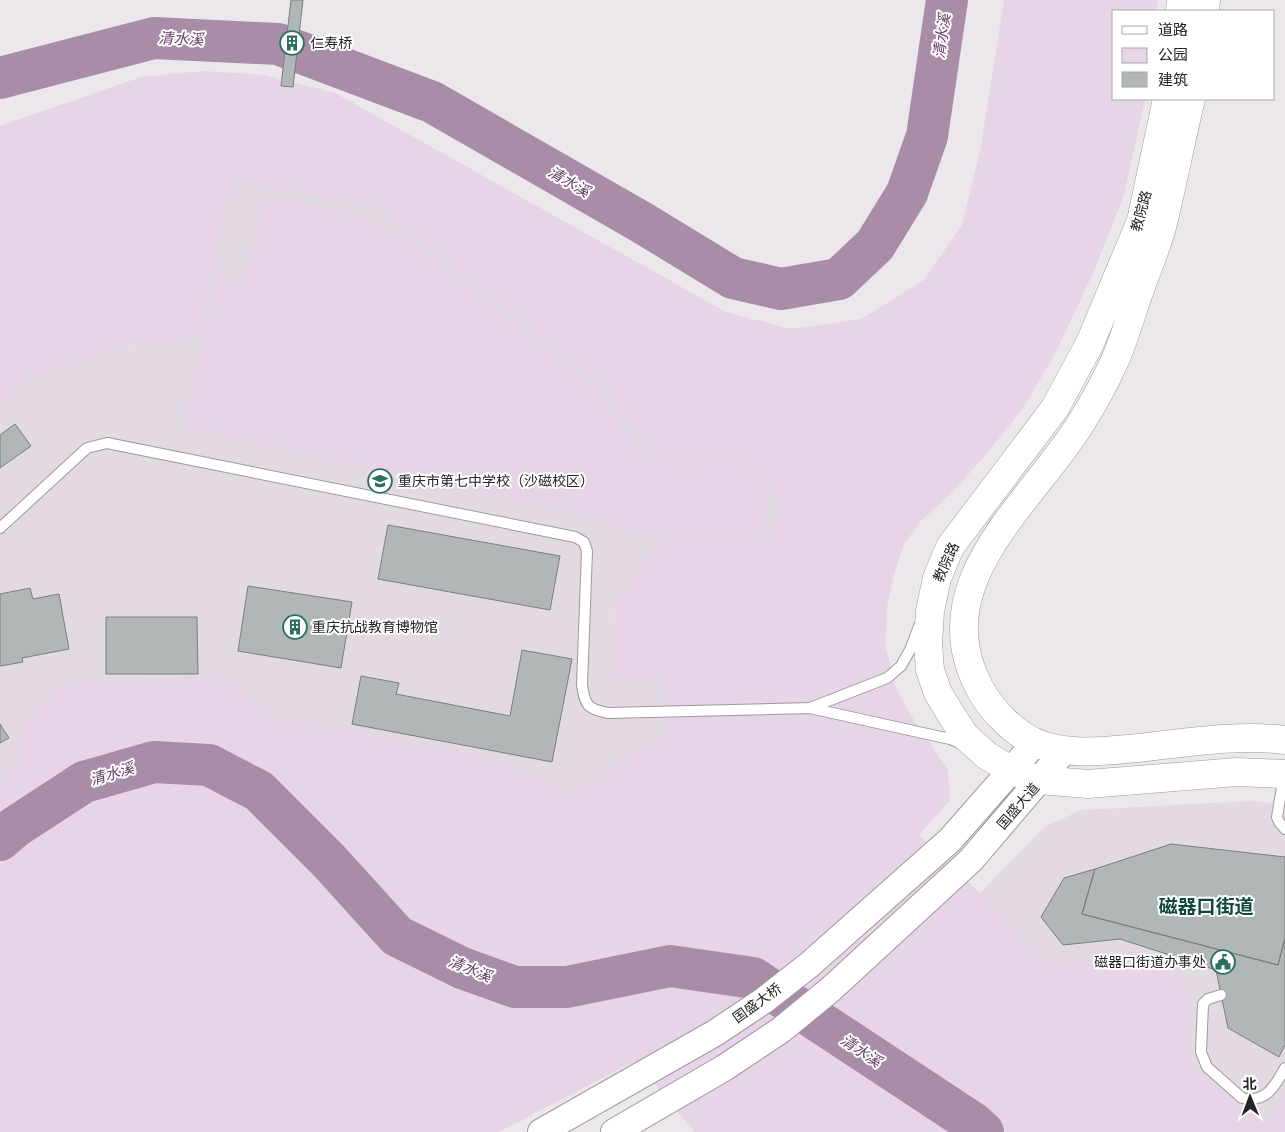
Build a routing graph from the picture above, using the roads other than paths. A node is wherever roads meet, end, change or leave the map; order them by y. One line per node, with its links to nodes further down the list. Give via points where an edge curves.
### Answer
1 (1167, 100): 4 (main road, 教院路, via 1141,222 1090,343 1055,408 950,547)
2 (1191, 100): 7 (main road, 教院路, via 1162,226 1115,359 1081,424 995,538 971,586 964,634 974,676 986,699 1001,716 1018,732)
3 (0, 528): 5 (lane, via 87,448 107,443 575,537 584,542 587,551 582,685 588,706 608,713)
4 (937, 578): 5 (lane, via 910,650 900,666 887,678); 9 (main road, 教院路, via 930,612 930,670 938,693 965,736)
5 (810, 708): 9 (lane, via 950,739)
6 (1285, 740): 8 (main road, 教院路, via 1233,739 1102,751)
7 (1036, 742): 8 (main road, 教院路); 10 (street, 国盛大道)
8 (1064, 751): 12 (street, 国盛大道)
9 (986, 755): 10 (main road, 教院路)
10 (1012, 771): 12 (main road, 教院路); 14 (street, 国盛大道)
11 (1285, 773): 12 (main road, 教院路, via 1237,772 1088,784); 13 (lane, via 1277,817)
12 (1039, 780): 17 (street, 国盛大道, via 971,860 831,989 781,1030)
13 (1285, 829)
14 (950, 840): 18 (street, 国盛大桥, via 763,1001 715,1033)
15 (1221, 995): 16 (lane, via 1208,999 1202,1011 1201,1052 1207,1066 1242,1098 1249,1100 1273,1089)
16 (1285, 1068)
17 (628, 1129)
18 (541, 1132)

